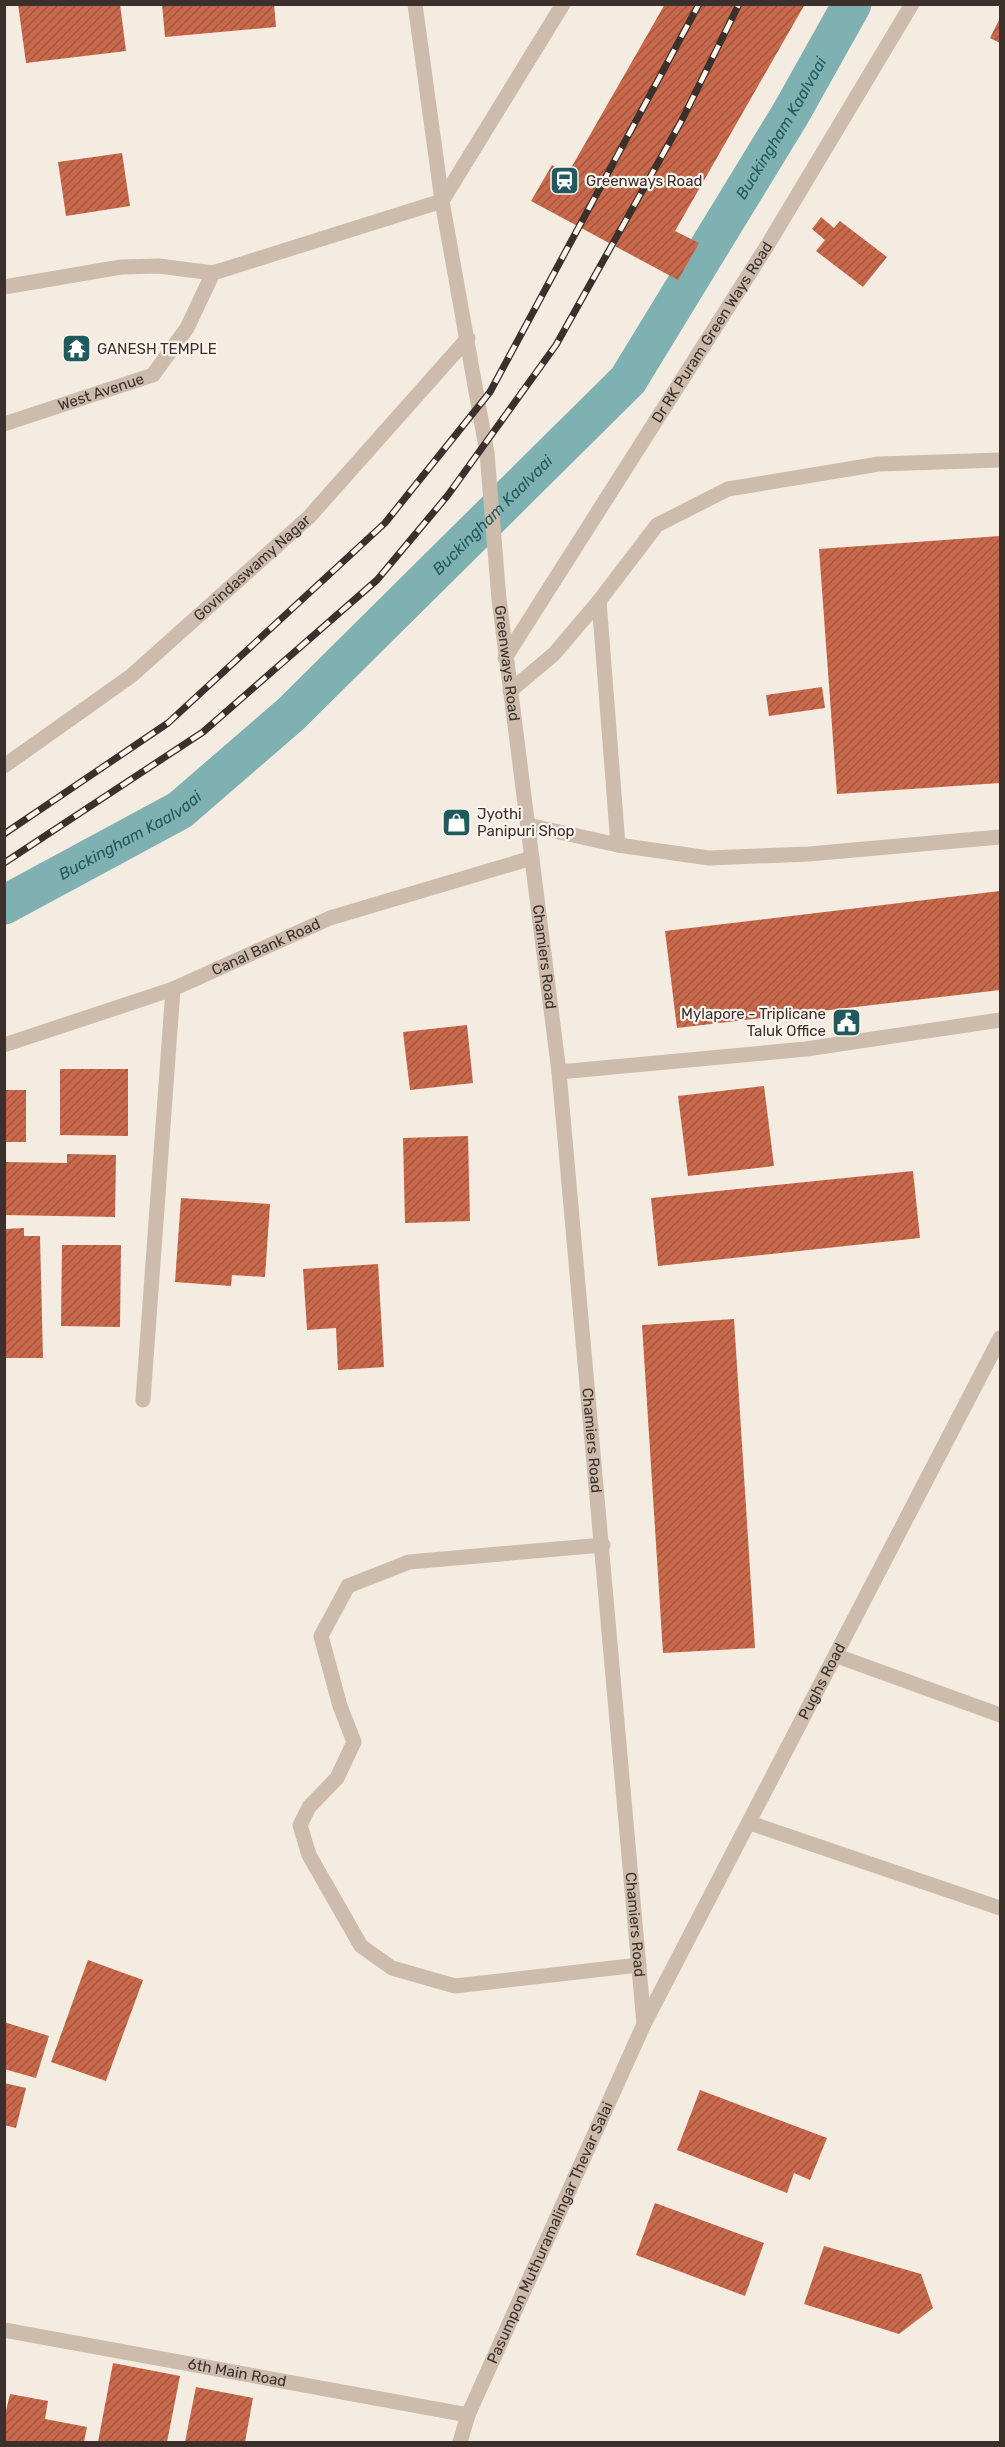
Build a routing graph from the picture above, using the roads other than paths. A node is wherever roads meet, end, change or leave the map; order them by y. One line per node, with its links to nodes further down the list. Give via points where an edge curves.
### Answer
1 (415, 4): 4 (street, Greenways Road)
2 (562, 4): 4 (street)
3 (912, 4): 11 (street, Dr RK Puram Green Ways Road, via 767,246)
4 (442, 201): 5 (street); 7 (street, Greenways Road)
5 (213, 273): 6 (street, via 159,266 121,267); 8 (street, West Avenue, via 187,328 153,375)
6 (4, 287)
7 (468, 338): 11 (street, Greenways Road, via 487,453); 13 (street, Govindaswamy Nagar, via 309,517 131,676)
8 (4, 423)
9 (1000, 460): 10 (street, via 879,464 728,489 657,525)
10 (600, 601): 12 (street, via 554,654); 16 (street)
11 (506, 658): 12 (street, Greenways Road)
12 (510, 691): 14 (street, Greenways Road)
13 (4, 765)
14 (528, 825): 16 (street); 17 (street, Greenways Road)
15 (1000, 837): 16 (street, via 809,854 709,858)
16 (618, 845)
17 (532, 858): 18 (street, Canal Bank Road, via 330,918); 21 (street, Chamiers Road)
18 (173, 989): 20 (street, Canal Bank Road); 23 (street)
19 (1000, 1020): 21 (street, via 806,1049)
20 (4, 1045)
21 (559, 1072): 24 (street, Chamiers Road)
22 (1000, 1338): 25 (street, Pughs Road)
23 (143, 1400)
24 (603, 1545): 29 (street, Chamiers Road); 29 (street, via 409,1562 348,1586 321,1636 354,1742 337,1778 309,1807 300,1825 309,1855 361,1946 392,1968 455,1986)
25 (837, 1656): 26 (street); 27 (street, Pughs Road)
26 (1000, 1715)
27 (750, 1823): 28 (street); 30 (street, Pughs Road)
28 (1000, 1908)
29 (639, 1965): 30 (street, Chamiers Road)
30 (644, 2024): 32 (street, Pasumpon Muthuramalingar Thevar Salai)
31 (4, 2330): 32 (street, 6th Main Road)
32 (468, 2415): 33 (street, Pasumpon Muthuramalingar Thevar Salai)
33 (460, 2442)

